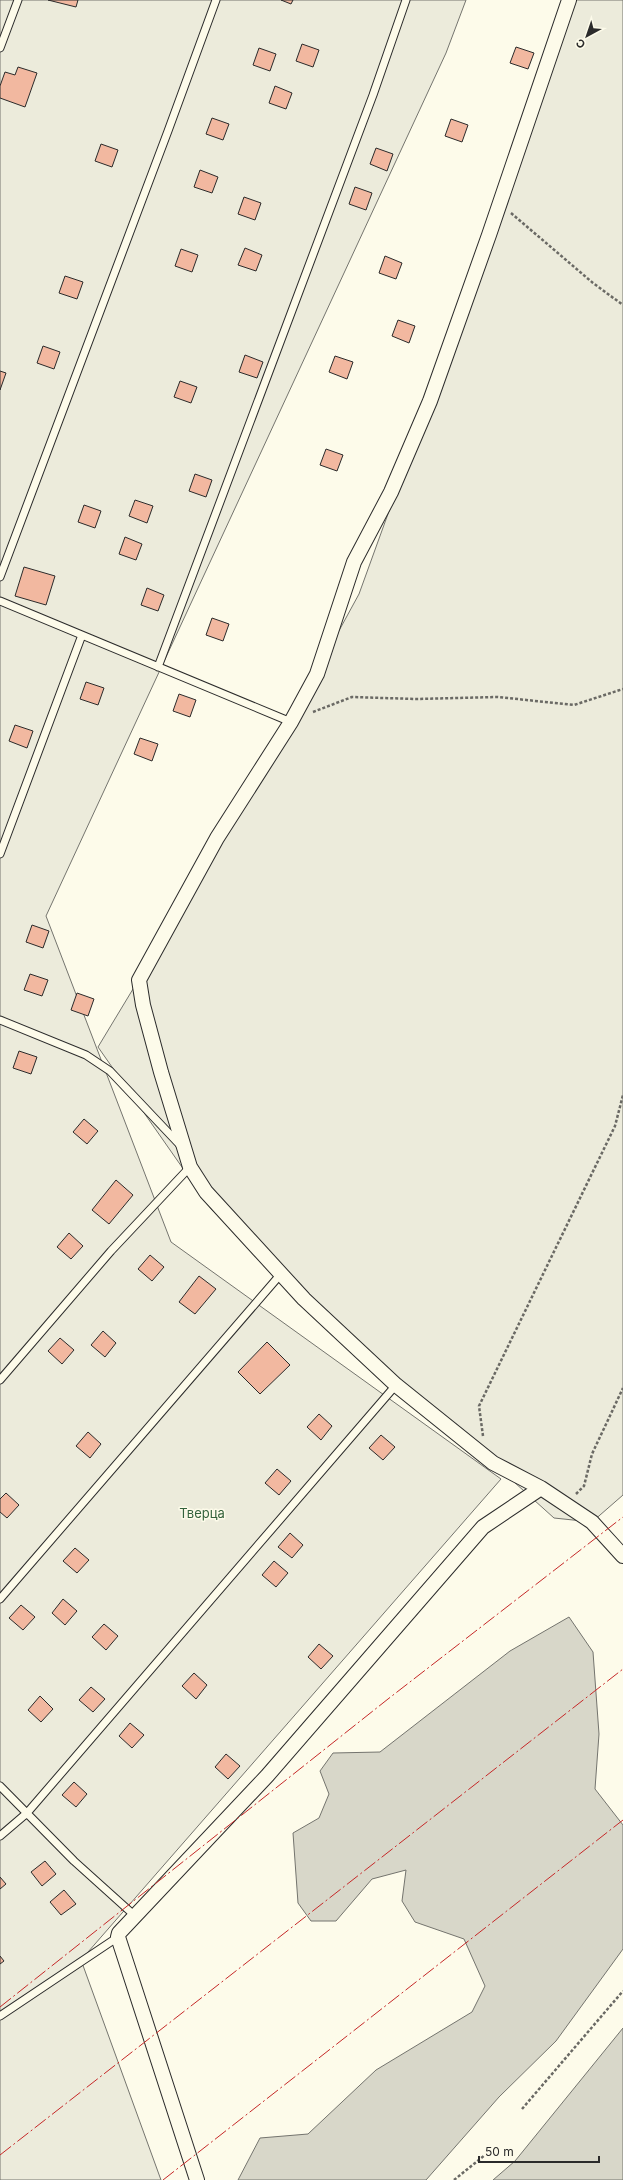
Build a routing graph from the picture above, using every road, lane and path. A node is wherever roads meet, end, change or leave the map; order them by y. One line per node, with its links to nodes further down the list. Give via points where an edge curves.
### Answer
1 (18, 0): 5 (lane)
2 (216, 0): 8 (lane)
3 (406, 0): 11 (lane, via 373,95)
4 (569, 0): 6 (street)
5 (0, 48)
6 (500, 204): 7 (path, via 593,283); 13 (street, via 430,401 391,492 354,562 317,674)
7 (623, 304)
8 (0, 577)
9 (0, 601): 10 (lane)
10 (82, 635): 11 (lane); 14 (lane)
11 (158, 667): 13 (lane)
12 (623, 689): 13 (path, via 574,705 498,697 416,700 352,697)
13 (291, 722): 17 (street, via 217,838 139,980 161,1072)
14 (0, 854)
15 (0, 1020): 17 (lane, via 86,1055 110,1071)
16 (623, 1095): 23 (path, via 615,1126 479,1406)
17 (185, 1150): 18 (street)
18 (190, 1167): 19 (street, via 206,1192); 20 (lane, via 111,1251)
19 (280, 1276): 21 (street); 27 (lane)
20 (0, 1380)
21 (396, 1385): 23 (street); 29 (lane)
22 (623, 1388): 25 (path, via 592,1454 584,1486)
23 (486, 1457): 24 (street)
24 (541, 1488): 25 (street); 31 (street, via 483,1527 267,1776)
25 (566, 1504): 26 (street, via 592,1522)
26 (623, 1556)
27 (0, 1599)
28 (0, 1786): 29 (lane)
29 (28, 1813): 30 (lane); 31 (lane, via 74,1861)
30 (0, 1836)
31 (134, 1915): 32 (street)
32 (118, 1937): 34 (lane); 37 (street)
33 (623, 1991): 35 (path)
34 (0, 2016)
35 (522, 2110)
36 (485, 2156): 38 (path)
37 (197, 2180)
38 (454, 2180)

